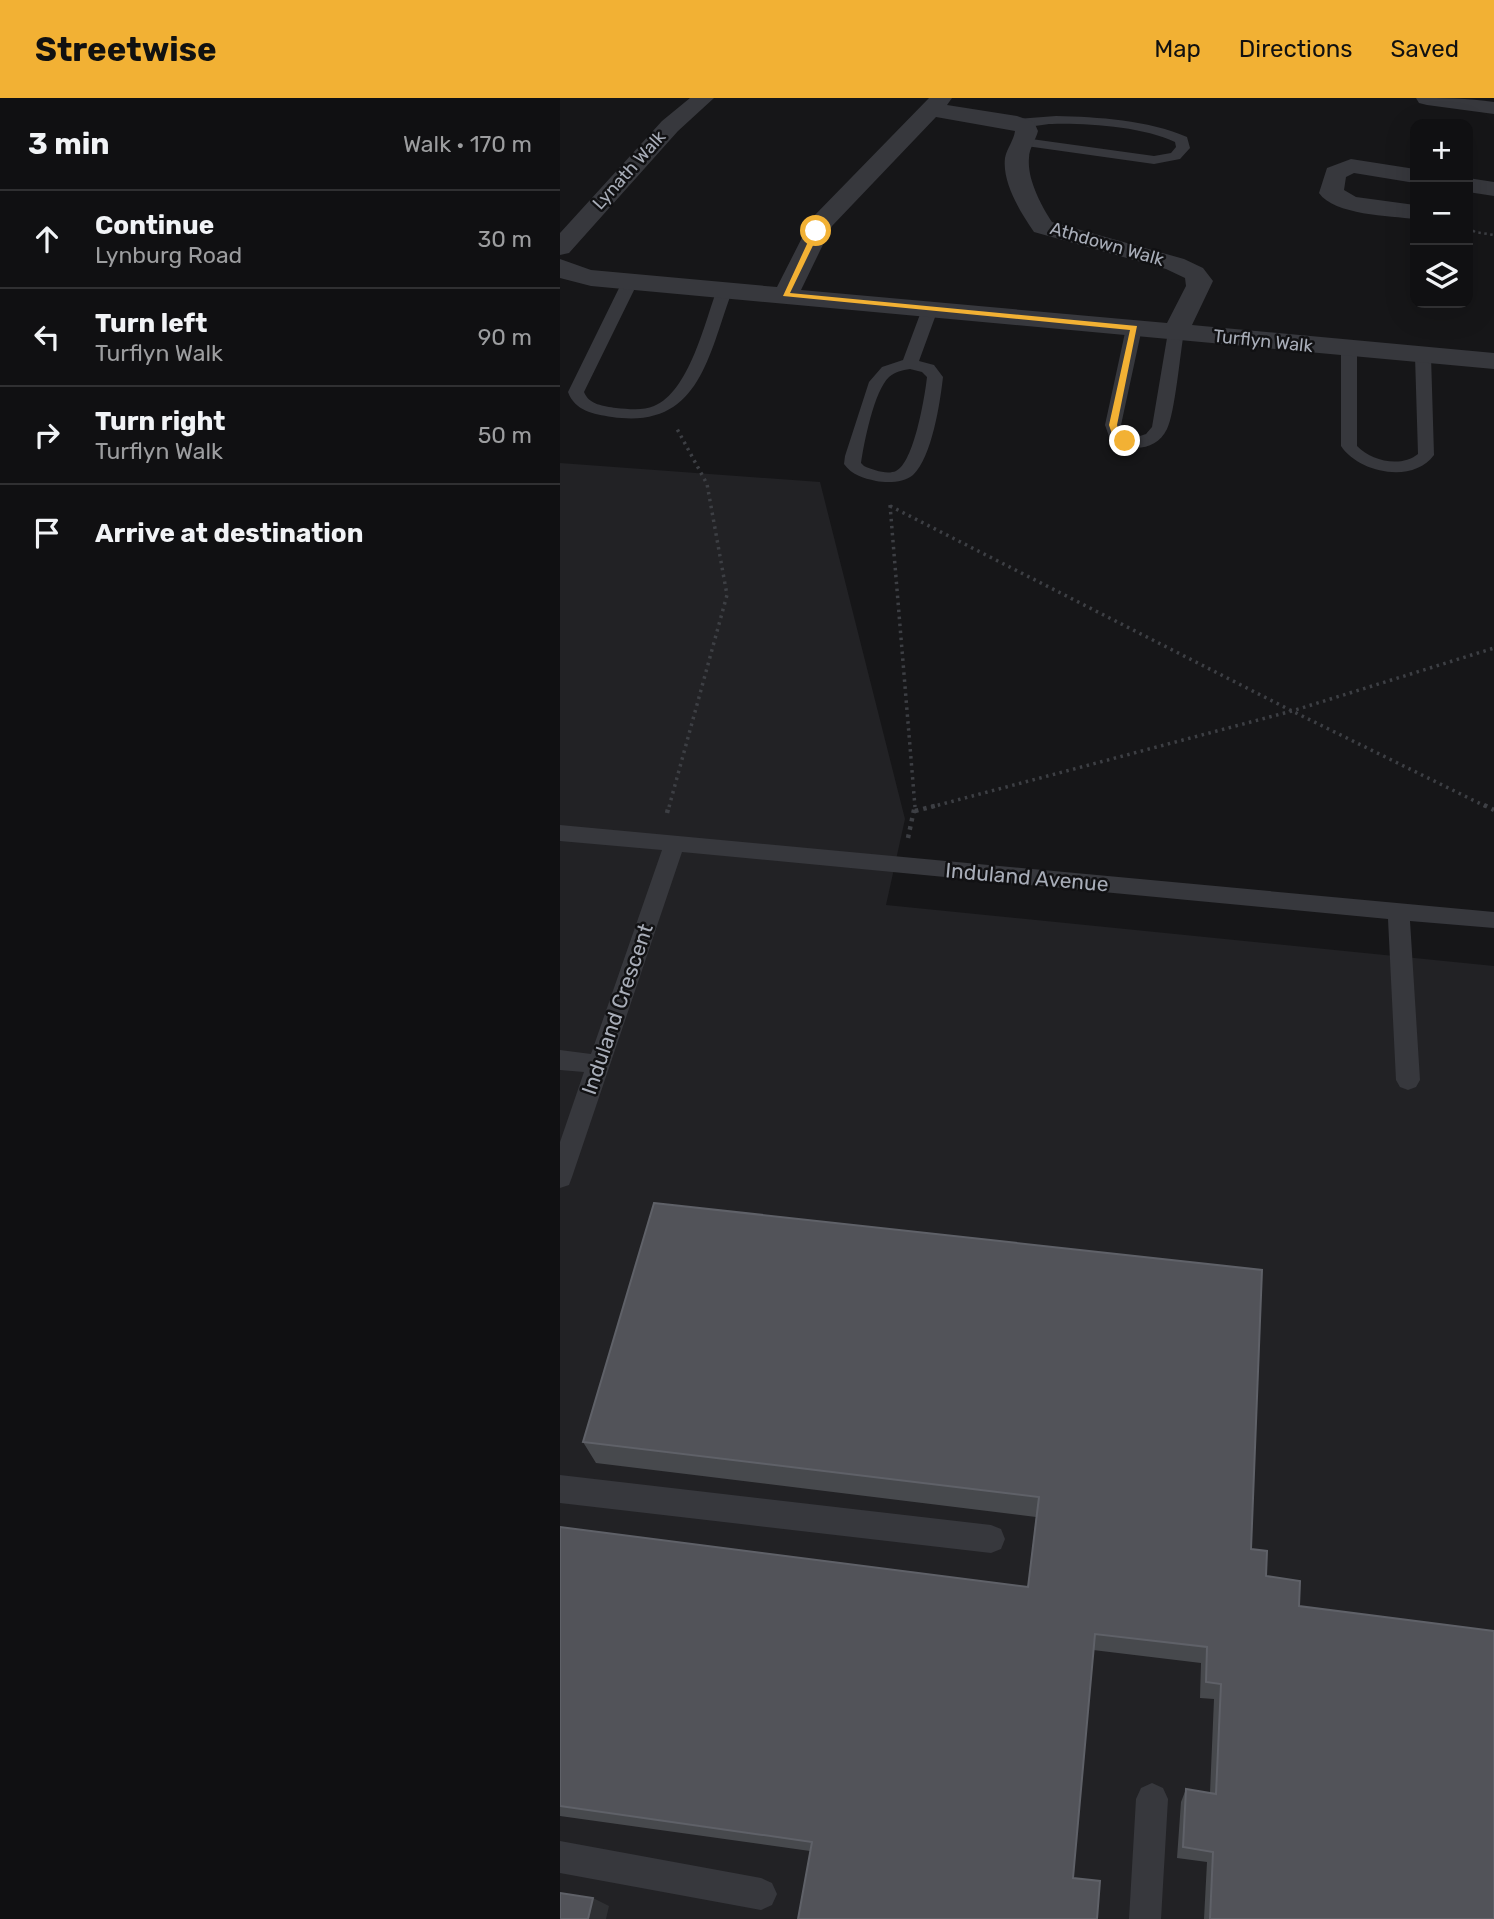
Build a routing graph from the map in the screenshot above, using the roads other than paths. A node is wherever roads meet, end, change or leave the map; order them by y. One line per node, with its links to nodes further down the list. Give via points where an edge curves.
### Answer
1 (703, 98): 10 (street, Lynath Walk, via 670,125)
2 (1427, 98): 4 (street)
3 (935, 103): 5 (street); 14 (street, via 821,223)
4 (1491, 110)
5 (1021, 132): 5 (lane, via 1045,119 1080,120 1171,135 1182,140 1183,148 1175,156 1154,160); 17 (street, Athdown Walk, via 1018,171 1043,227 1175,264 1198,277 1199,286)
6 (1410, 175): 9 (street, via 1345,166 1335,173 1331,193 1350,204)
7 (1473, 186): 8 (street)
8 (1494, 189)
9 (1410, 211)
10 (560, 248)
11 (560, 267): 12 (street, Turflyn Walk, via 580,276)
12 (630, 282): 13 (street, Turflyn Walk); 13 (lane, via 576,392 595,409 620,414 666,408 682,396)
13 (724, 289): 14 (street, Turflyn Walk)
14 (786, 295): 15 (street, Turflyn Walk)
15 (930, 309): 16 (street, Turflyn Walk); 21 (lane)
16 (1134, 328): 17 (street, Turflyn Walk); 17 (lane, via 1113,425 1116,435 1130,443 1155,437 1160,427)
17 (1176, 332): 18 (street, Turflyn Walk)
18 (1349, 349): 19 (street, Turflyn Walk); 19 (lane, via 1349,446 1361,460 1395,466 1415,465 1426,455)
19 (1423, 356): 20 (street, Turflyn Walk)
20 (1494, 361)
21 (910, 364): 21 (lane, via 928,368 935,377 913,463 898,476 858,470 852,464 854,450 877,382 892,368)
22 (560, 833): 23 (lane, Induland Avenue)
23 (667, 842): 24 (lane, Induland Avenue); 27 (lane, Induland Crescent)
24 (1399, 912): 25 (lane, Induland Avenue); 28 (lane)
25 (1494, 920)
26 (560, 1060): 27 (lane)
27 (598, 1064): 29 (lane, Induland Crescent)
28 (1408, 1080)
29 (560, 1177)
30 (560, 1489): 31 (lane)
31 (991, 1539)
32 (1152, 1799): 35 (lane)
33 (560, 1857): 34 (lane)
34 (761, 1894)
35 (1145, 1919)

